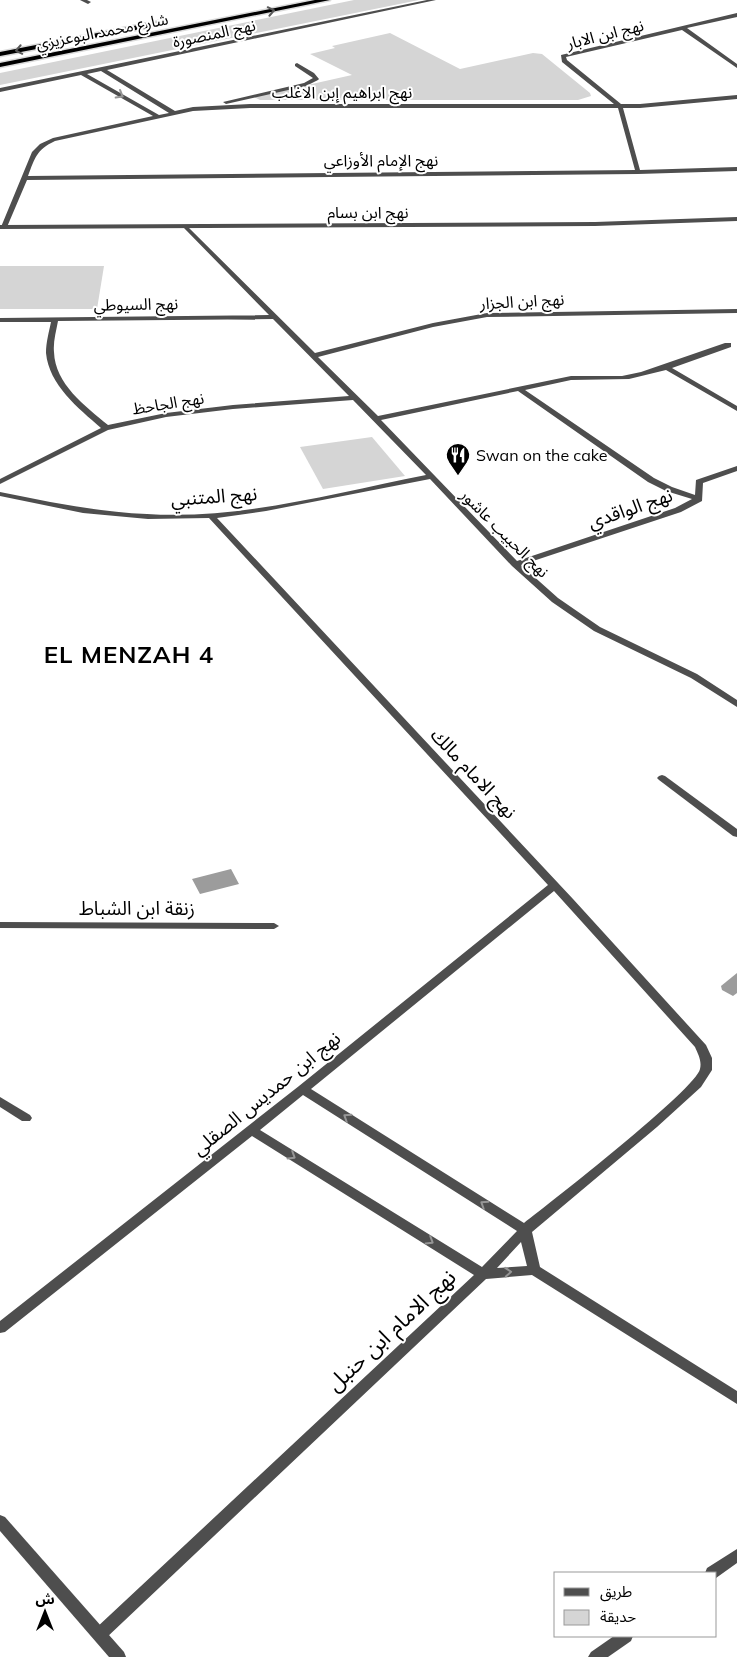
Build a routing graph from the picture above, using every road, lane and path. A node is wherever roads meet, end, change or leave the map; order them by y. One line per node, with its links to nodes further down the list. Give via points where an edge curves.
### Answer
1 (82, 0): 4 (street)
2 (326, 0): 9 (highway, شارع محمد البوعزيزي, one-way to 2)
3 (434, 0): 12 (street, نهج المنصورة)
4 (88, 2)
5 (737, 15): 7 (street, نهج ابن الابار)
6 (169, 21): 8 (highway, شارع محمد البوعزيزي, one-way to 8)
7 (684, 28): 11 (street); 16 (street, نهج ابن الابار, via 563,56 564,61)
8 (0, 54)
9 (0, 65)
10 (297, 66): 17 (street, via 316,79)
11 (737, 66)
12 (102, 69): 13 (street, نهج المنصورة); 18 (street)
13 (82, 73): 14 (street, نهج المنصورة); 19 (street, one-way to 19)
14 (0, 90)
15 (737, 97): 16 (street, نهج ابراهيم إبن الاغلب)
16 (620, 106): 17 (street, نهج ابراهيم إبن الاغلب, via 250,106); 21 (street)
17 (193, 109): 18 (street, نهج ابراهيم إبن الاغلب)
18 (174, 113): 19 (street, نهج ابراهيم إبن الاغلب)
19 (158, 117): 22 (street, نهج ابراهيم إبن الاغلب, via 42,145 35,152)
20 (737, 169): 21 (street, نهج الإمام الأوزاعي)
21 (638, 172): 22 (street, نهج الإمام الأوزاعي)
22 (25, 178): 24 (street, نهج ابراهيم إبن الاغلب)
23 (737, 219): 25 (street, نهج ابن بسام, via 595,224)
24 (2, 227): 25 (street, نهج ابن بسام)
25 (186, 227): 27 (street, نهج الحبيب عاشور)
26 (737, 311): 31 (street, نهج ابن الجزار, via 487,315 433,325)
27 (272, 316): 28 (street, نهج السيوطي); 31 (street, نهج الحبيب عاشور)
28 (55, 318): 29 (street, نهج السيوطي); 37 (street, via 50,354 57,376 76,403)
29 (0, 320)
30 (728, 344): 32 (street)
31 (313, 356): 34 (street, نهج الحبيب عاشور)
32 (668, 368): 33 (street, via 626,377 588,376); 35 (street)
33 (518, 388): 36 (street); 42 (street, via 651,480)
34 (354, 398): 36 (street, نهج الحبيب عاشور); 37 (street, نهج الجاحظ, via 166,415)
35 (737, 409)
36 (376, 419): 39 (street, نهج الحبيب عاشور)
37 (106, 428): 40 (street, نهج الجاحظ)
38 (737, 468): 42 (street, نهج الواقدي, via 699,482)
39 (430, 477): 43 (street, نهج المتنبي, via 266,509); 44 (street, نهج الحبيب عاشور)
40 (0, 482)
41 (0, 494): 43 (street, نهج المتنبي, via 83,511)
42 (699, 499): 44 (street, نهج الواقدي, via 678,510)
43 (211, 516): 48 (street, نهج الامام مالك)
44 (515, 564): 45 (street, نهج الحبيب عاشور, via 555,600 597,629 694,676)
45 (737, 704)
46 (662, 778): 47 (street)
47 (737, 834)
48 (554, 885): 51 (street, نهج الامام مالك, via 688,1031); 52 (street, نهج ابن حمديس الصقلي)
49 (0, 924): 50 (street, زنقة ابن الشباط)
50 (274, 926)
51 (706, 1058): 56 (street, نهج الامام ابن حنبل, via 706,1070 697,1084)
52 (303, 1089): 55 (street, نهج ابن حمديس الصقلي); 56 (street, one-way to 52)
53 (0, 1101): 54 (street)
54 (26, 1118)
55 (251, 1130): 58 (street, one-way to 58); 59 (street, نهج ابن حمديس الصقلي)
56 (525, 1230): 57 (street); 58 (street, نهج الامام ابن حنبل)
57 (534, 1270): 58 (street, one-way to 57); 60 (street)
58 (483, 1274): 64 (street, نهج الامام ابن حنبل)
59 (0, 1328)
60 (737, 1398)
61 (0, 1521): 64 (street)
62 (737, 1555): 63 (street)
63 (713, 1572)
64 (100, 1634): 66 (street)
65 (625, 1637): 67 (street)
66 (119, 1657)
67 (596, 1657)

